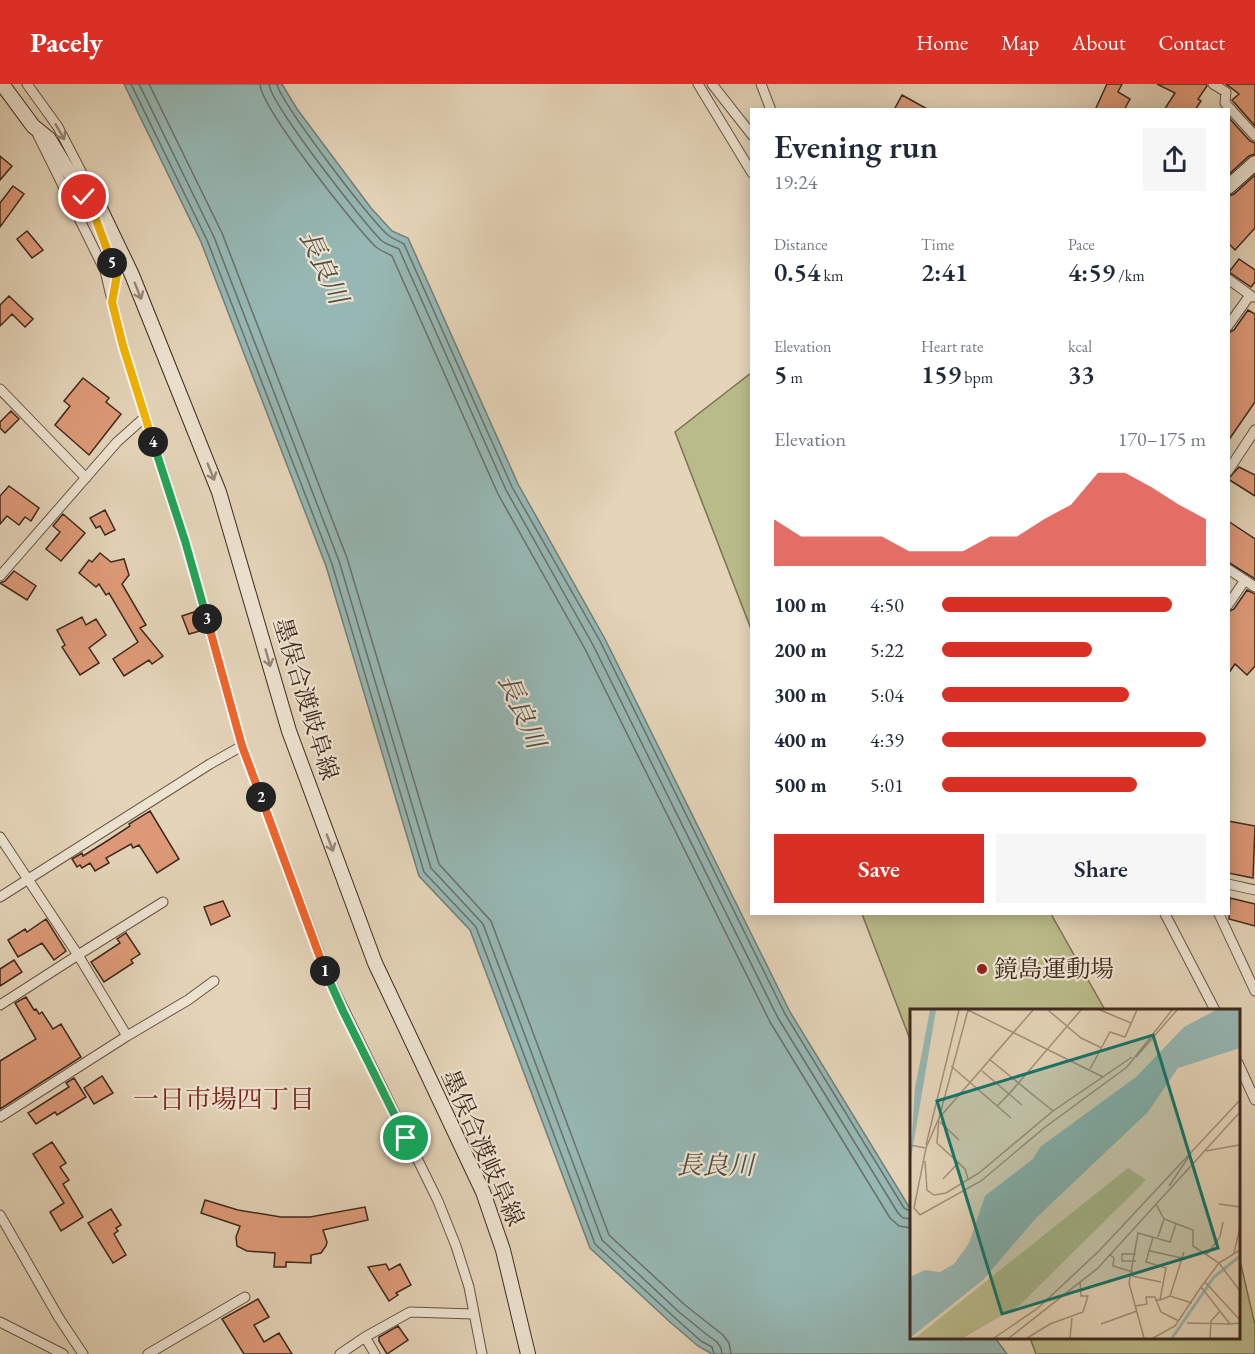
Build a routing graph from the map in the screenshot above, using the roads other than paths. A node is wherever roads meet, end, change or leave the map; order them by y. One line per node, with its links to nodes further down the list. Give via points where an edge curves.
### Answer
1 (2, 84): 10 (main road, 墨俣合渡岐阜線)
2 (27, 84): 16 (street, one-way to 16, via 58,127)
3 (698, 84): 14 (street)
4 (712, 84): 11 (street)
5 (761, 84): 7 (street)
6 (1214, 84): 9 (street, via 1226,92 1225,103)
7 (770, 108)
8 (1230, 108): 12 (street)
9 (1230, 108)
10 (33, 126): 16 (main road, 墨俣合渡岐阜線, via 49,139 84,197); 19 (street, via 105,271)
11 (750, 132)
12 (1255, 136)
13 (1255, 163): 15 (main road)
14 (750, 170)
15 (1230, 185)
16 (96, 200): 19 (street, via 91,206 117,275); 60 (main road, 墨俣合渡岐阜線, one-way to 60, via 132,275 219,492 289,731 375,963 483,1192 503,1250)
17 (1230, 280): 18 (street)
18 (1253, 296): 20 (street)
19 (112, 302): 22 (street)
20 (1230, 324)
21 (0, 389): 25 (street)
22 (145, 417): 25 (street); 31 (street, via 185,541)
23 (1255, 430): 24 (street)
24 (1230, 468)
25 (86, 478): 27 (street)
26 (1230, 570): 28 (street)
27 (0, 576)
28 (1245, 580): 29 (street); 30 (street)
29 (1255, 587)
30 (1230, 601)
31 (242, 746): 33 (street); 51 (street, via 327,977 456,1246)
32 (0, 837): 33 (street)
33 (29, 879): 36 (street); 40 (street)
34 (1230, 884): 35 (street)
35 (1255, 890)
36 (0, 897)
37 (163, 902): 40 (street)
38 (1166, 915): 44 (street)
39 (1219, 915): 42 (street)
40 (78, 955): 43 (street); 45 (street)
41 (214, 981): 45 (street)
42 (1255, 991)
43 (0, 1005)
44 (1214, 1009)
45 (127, 1036): 48 (street)
46 (1240, 1065): 47 (street)
47 (1255, 1100)
48 (0, 1117)
49 (0, 1215): 55 (street, via 58,1318)
50 (245, 1297): 56 (street)
51 (473, 1314): 53 (street, via 410,1312); 59 (street)
52 (0, 1322): 54 (street)
53 (365, 1337): 57 (street); 58 (street)
54 (63, 1354)
55 (83, 1354)
56 (148, 1354)
57 (340, 1354)
58 (375, 1354)
59 (482, 1354)
60 (528, 1354)

